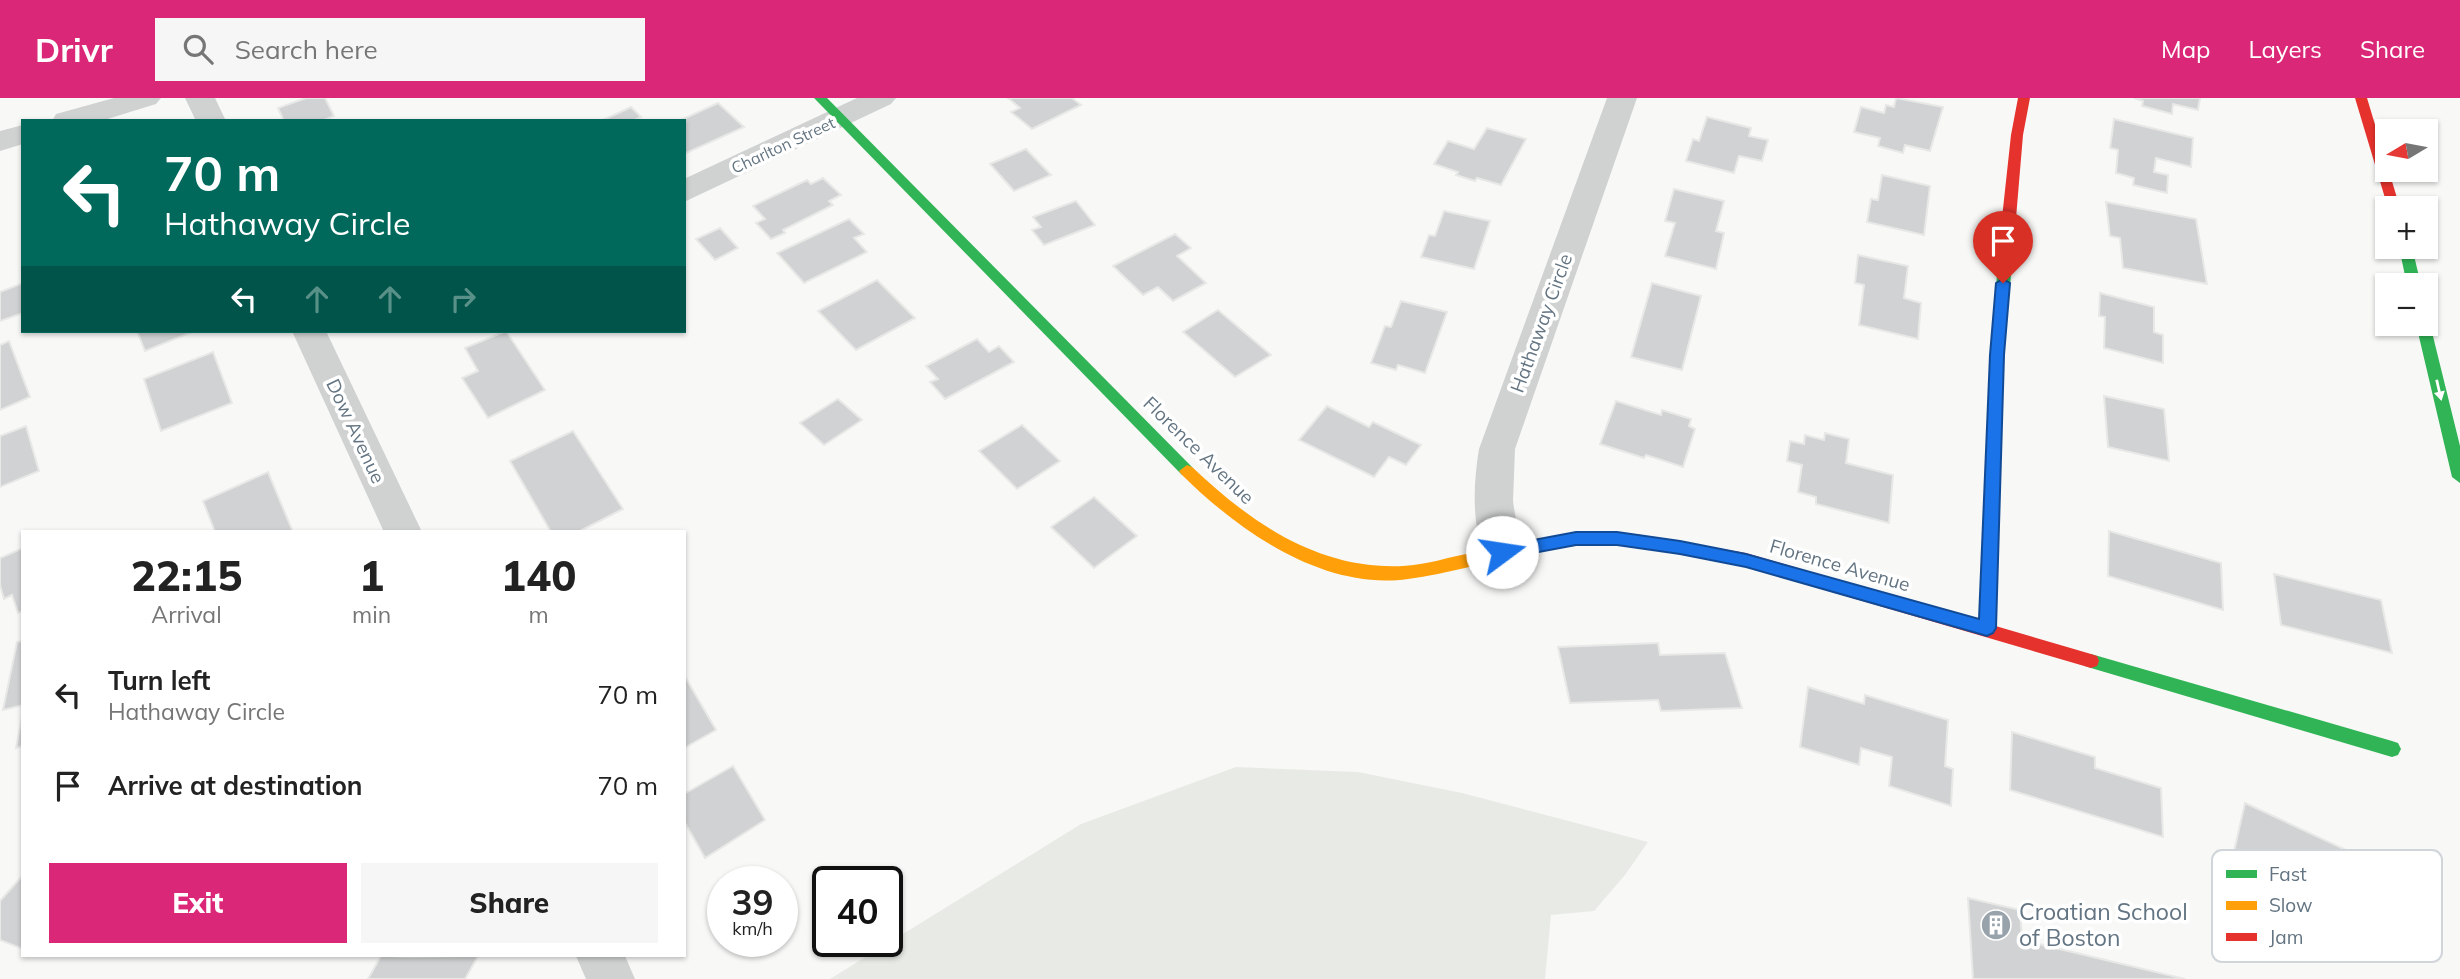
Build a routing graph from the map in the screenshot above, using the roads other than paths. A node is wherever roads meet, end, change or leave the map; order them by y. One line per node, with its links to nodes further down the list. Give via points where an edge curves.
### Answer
1 (146, 98): 8 (street)
2 (200, 98): 9 (street)
3 (881, 98): 7 (street, Charlton Street)
4 (1622, 98): 18 (street, Hathaway Circle, via 1497,449 1491,480)
5 (2024, 98): 19 (street, via 1997,355)
6 (2361, 98): 13 (street)
7 (830, 108): 12 (street, Charlton Street); 18 (street, Florence Avenue, via 1203,488 1242,521 1308,556 1374,574 1403,574)
8 (74, 119)
9 (210, 119)
10 (21, 135): 11 (street)
11 (0, 141)
12 (686, 191)
13 (2390, 196)
14 (310, 333): 17 (street, Dow Avenue)
15 (2426, 336): 16 (street, one-way to 16)
16 (2460, 477)
17 (401, 530)
18 (1502, 552): 19 (street, Florence Avenue, via 1576,538 1680,547 1746,560)
19 (1987, 628): 20 (street, Florence Avenue)
20 (2392, 749)
21 (600, 957): 22 (street)
22 (611, 979)

